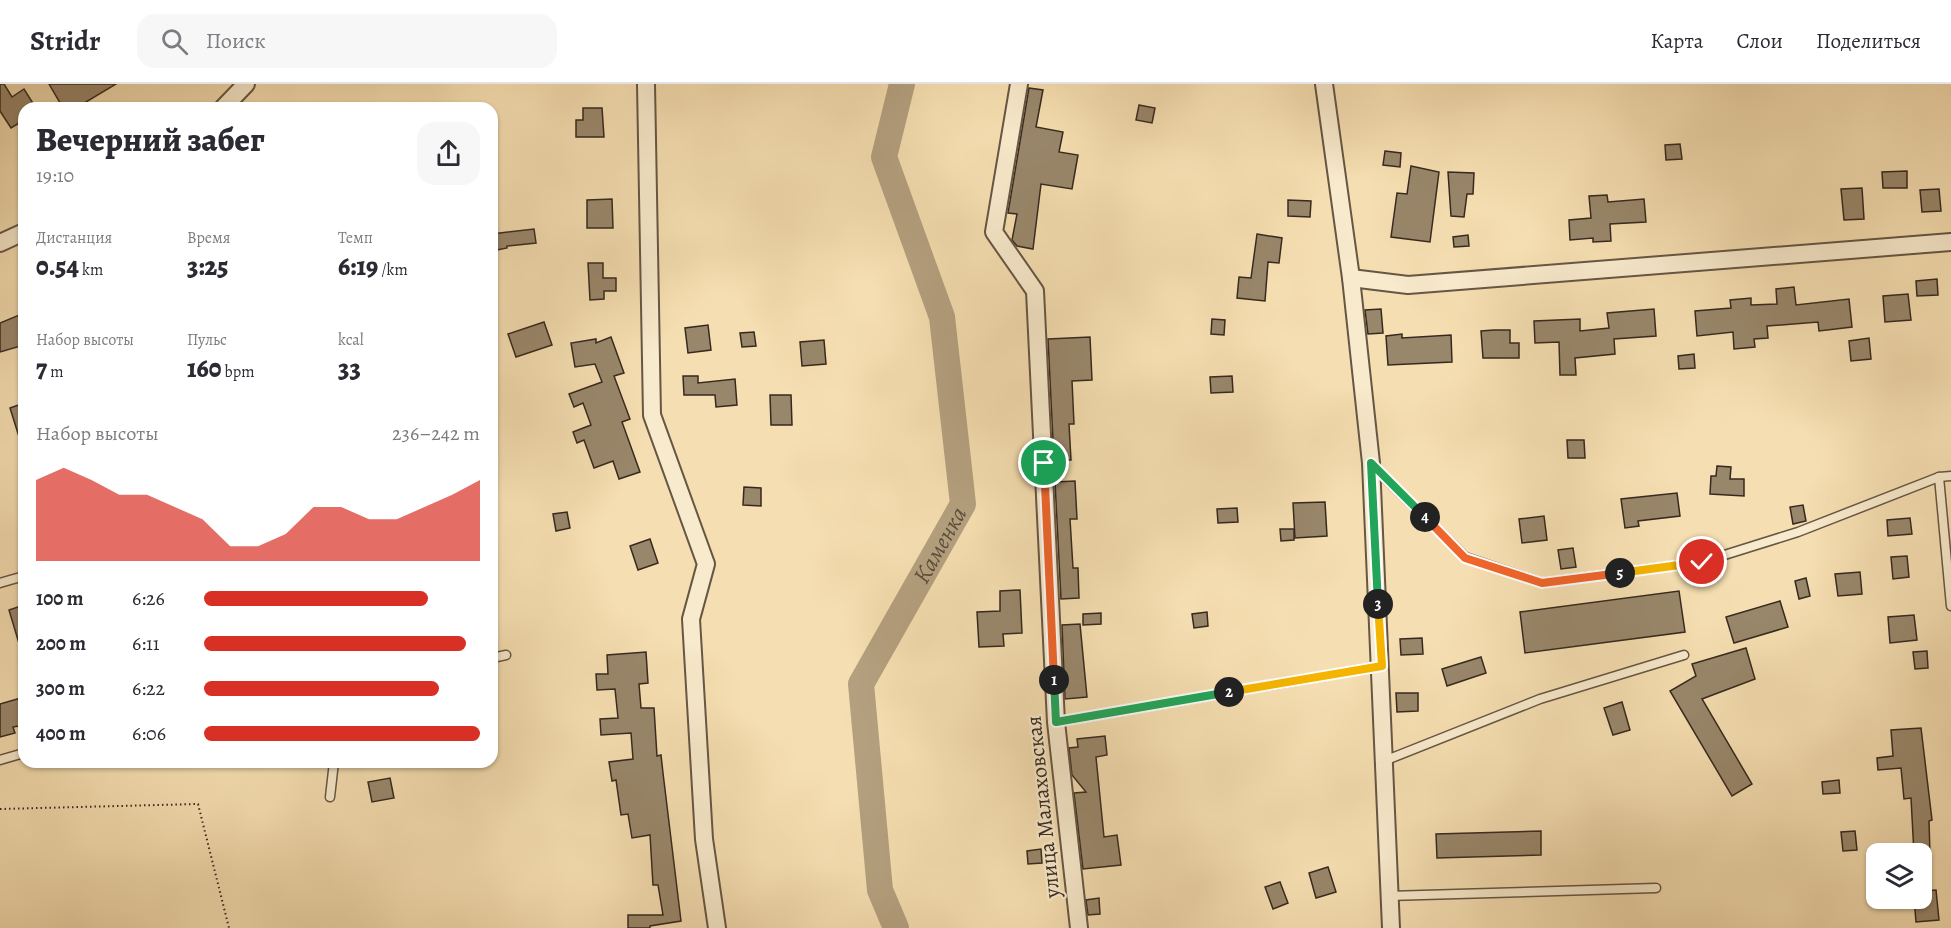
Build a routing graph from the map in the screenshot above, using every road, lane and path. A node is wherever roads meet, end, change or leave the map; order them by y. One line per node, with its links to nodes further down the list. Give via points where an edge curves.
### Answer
1 (646, 84): 28 (street, via 652,416 706,564 691,619 704,839)
2 (1019, 84): 18 (street, улица Малаховская, via 994,232 1035,291)
3 (1324, 84): 7 (street)
4 (18, 235): 6 (street)
5 (1951, 242): 7 (street, via 1408,285)
6 (0, 243)
7 (1351, 278): 8 (street)
8 (1371, 463): 10 (lane, via 1465,558 1542,583 1702,562 1798,532); 17 (street)
9 (1951, 476): 10 (lane)
10 (1939, 477): 13 (lane)
11 (18, 578): 12 (lane)
12 (0, 583)
13 (1951, 606)
14 (506, 655): 16 (lane)
15 (1684, 655): 21 (lane, via 1540,699)
16 (498, 657)
17 (1382, 666): 18 (lane); 21 (street)
18 (1056, 722): 29 (street, улица Малаховская)
19 (18, 755): 20 (lane)
20 (0, 760)
21 (1384, 761): 26 (street)
22 (333, 768): 23 (lane)
23 (330, 797)
24 (0, 809): 27 (path, via 198,804)
25 (1656, 888): 26 (lane)
26 (1387, 896): 30 (street)
27 (229, 928)
28 (717, 928)
29 (1079, 928)
30 (1391, 928)

